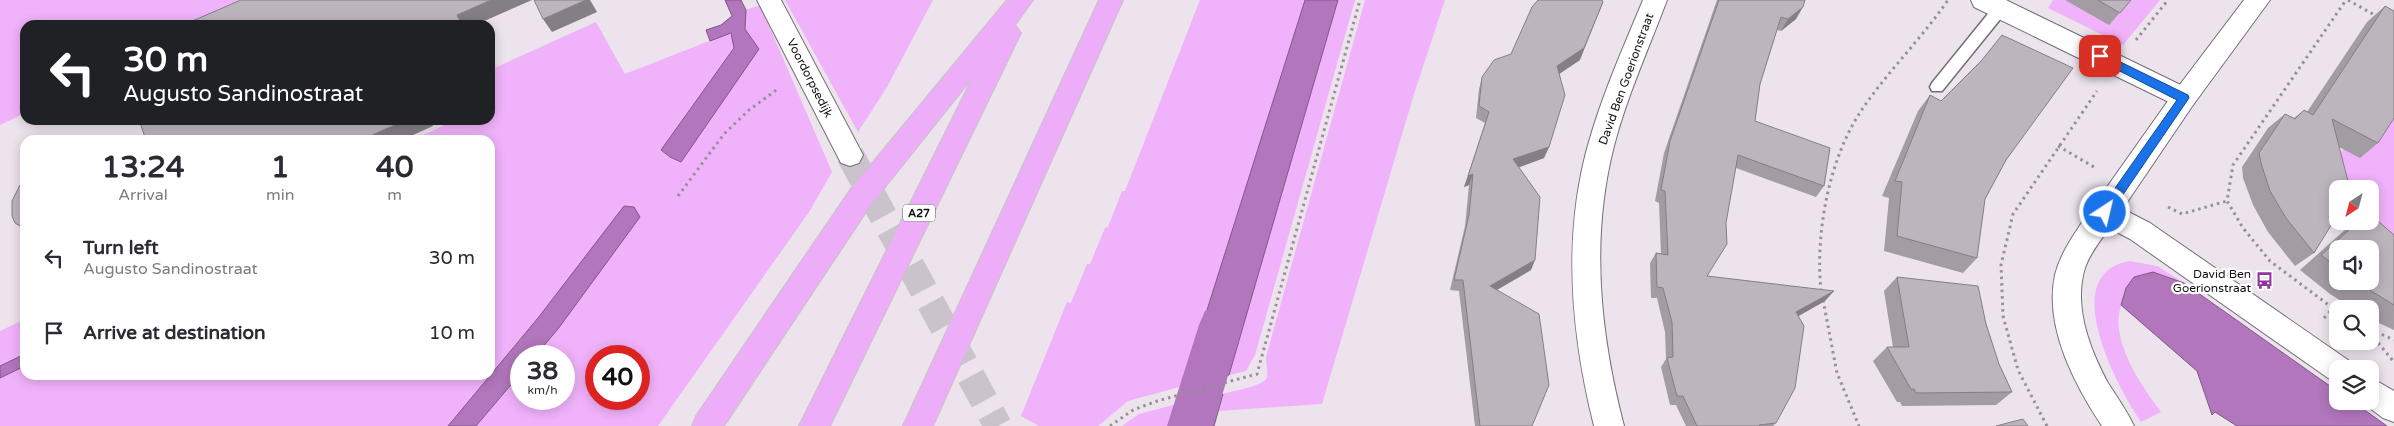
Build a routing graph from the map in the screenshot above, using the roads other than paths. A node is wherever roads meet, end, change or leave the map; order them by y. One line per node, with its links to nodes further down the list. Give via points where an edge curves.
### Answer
1 (769, 0): 9 (street, Voordorpsedijk)
2 (1023, 0): 14 (highway, A27, via 860,198); 15 (highway, A27)
3 (1111, 0): 16 (highway)
4 (1655, 0): 17 (street, David Ben Goerionstraat, via 1601,146 1590,205 1585,271 1588,314)
5 (2258, 0): 8 (street)
6 (1992, 4): 7 (lane); 8 (street)
7 (1937, 87)
8 (2184, 98): 10 (street)
9 (850, 155)
10 (2105, 212): 11 (street, via 2140,232); 18 (street, via 2079,250 2069,276 2069,312 2079,357)
11 (2329, 363)
12 (2379, 397): 13 (street)
13 (2394, 408)
14 (707, 426)
15 (814, 426)
16 (918, 426)
17 (1609, 426)
18 (2119, 426)

